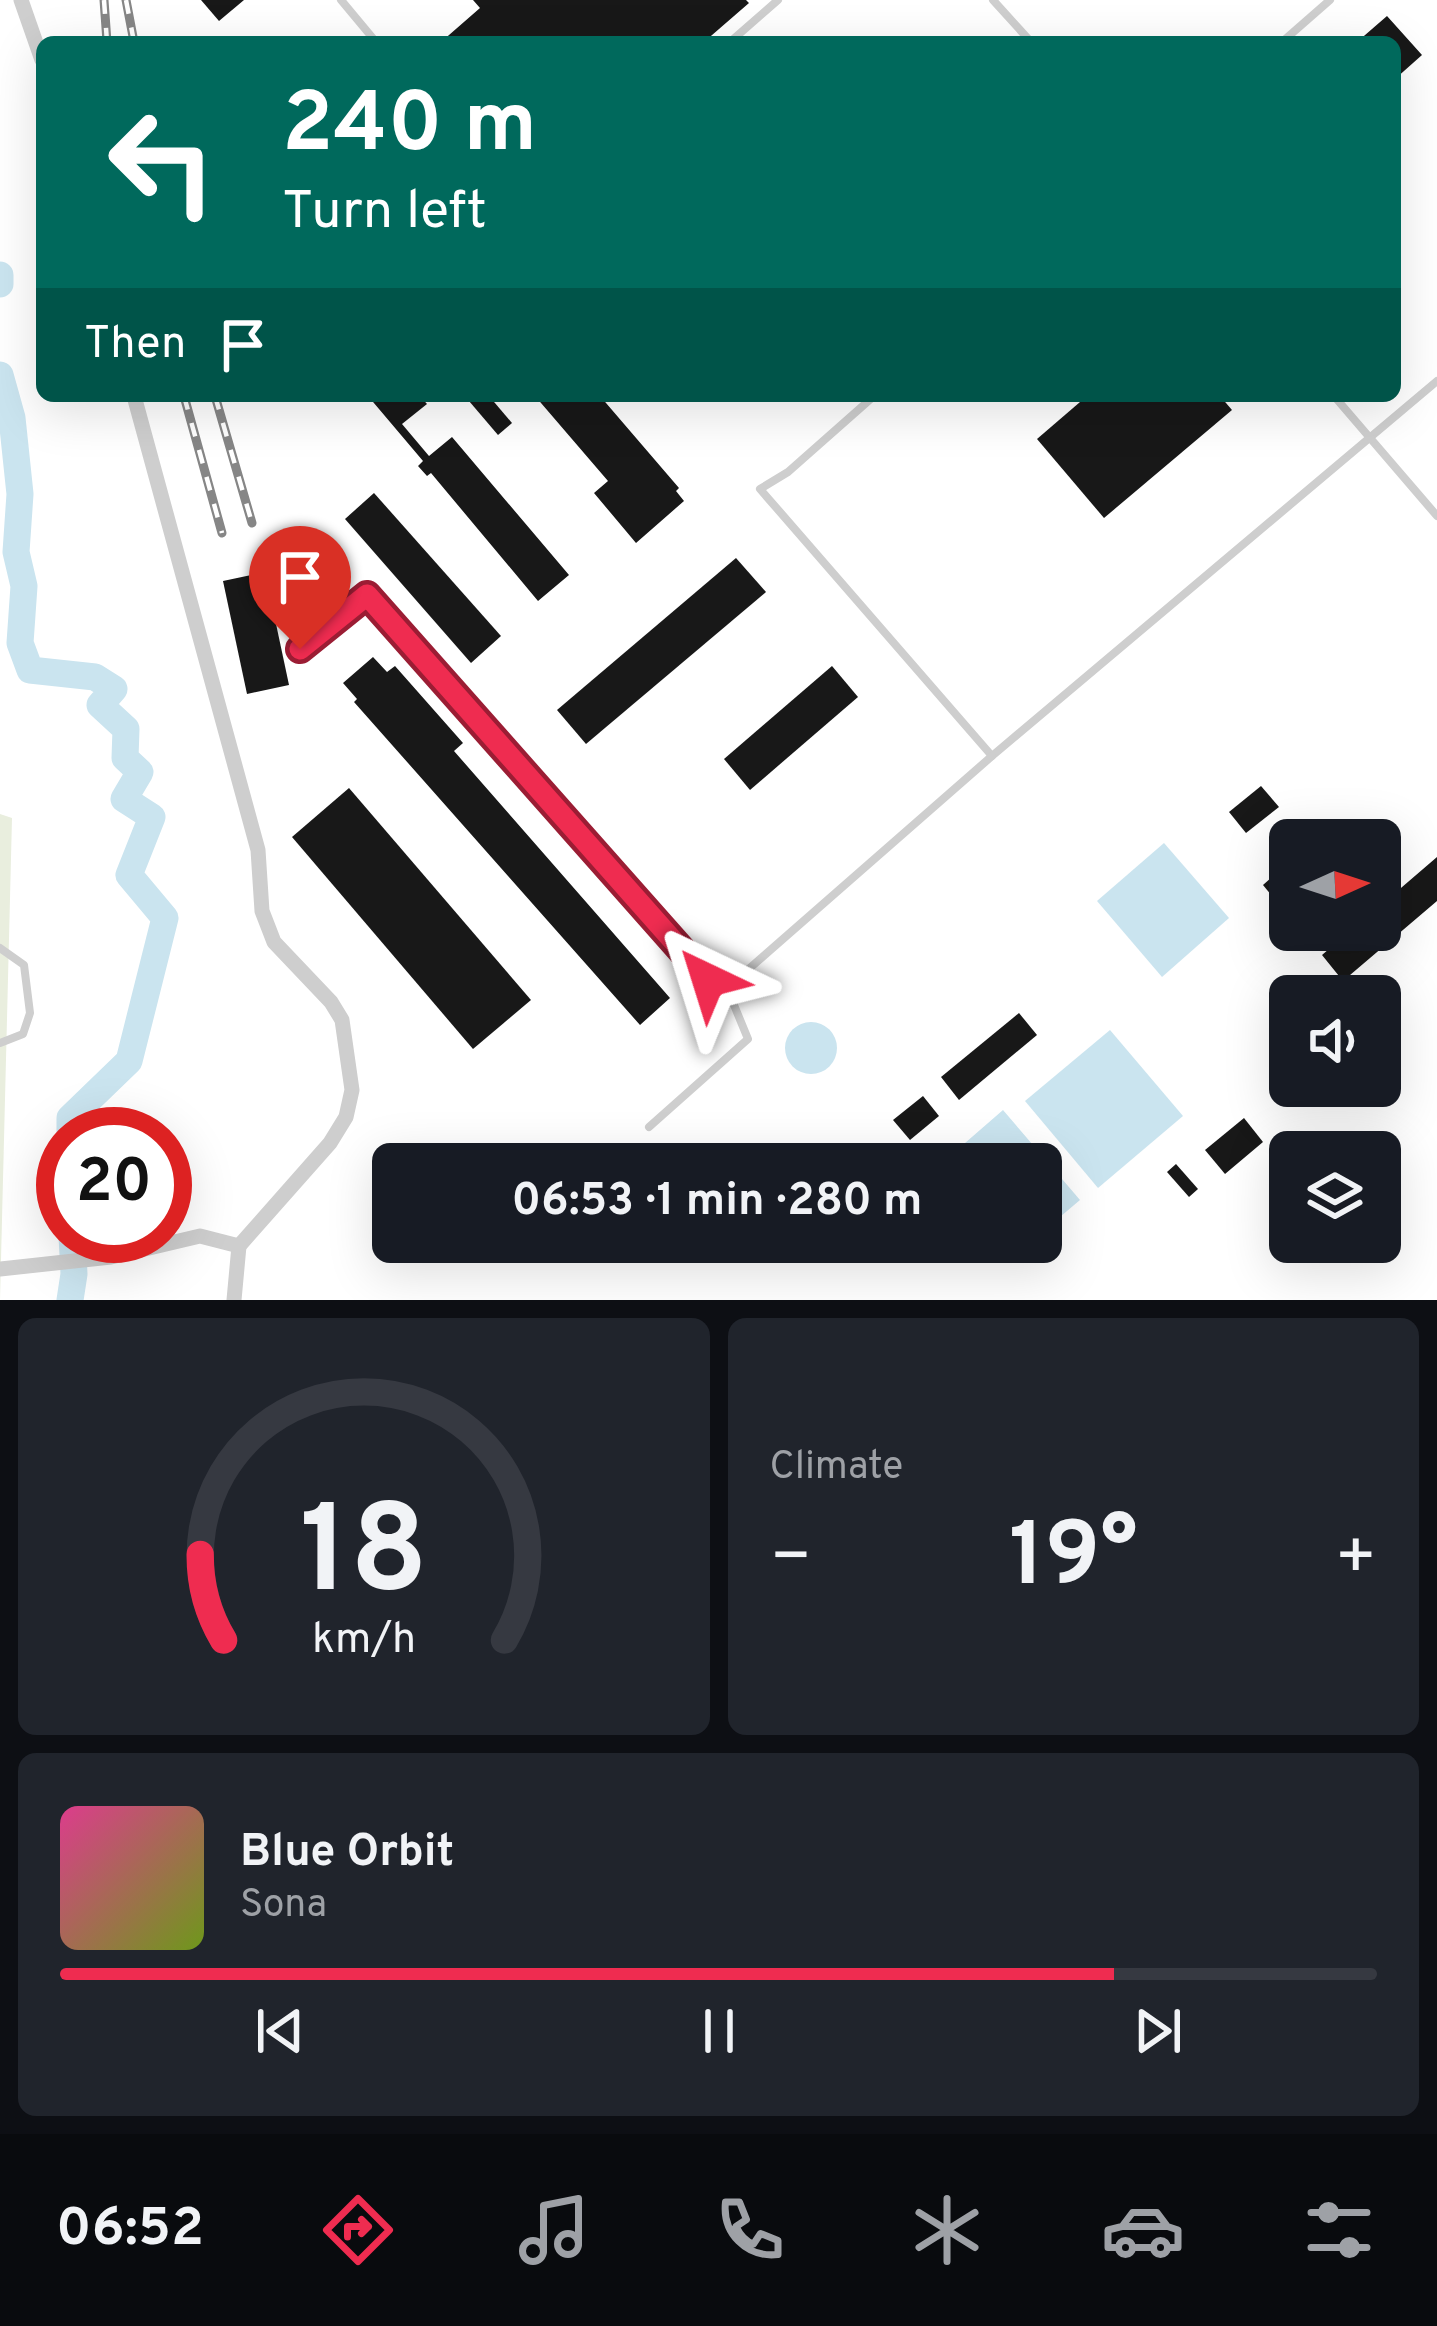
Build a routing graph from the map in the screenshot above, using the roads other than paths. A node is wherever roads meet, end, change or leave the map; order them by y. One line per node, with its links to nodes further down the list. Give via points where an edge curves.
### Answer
1 (21, 0): 10 (street)
2 (340, 0): 6 (lane)
3 (778, 0): 7 (lane)
4 (993, 0): 8 (lane)
5 (1330, 0): 9 (lane)
6 (371, 36)
7 (737, 36)
8 (1026, 36)
9 (1289, 36)
10 (36, 43)
11 (1437, 381): 15 (lane)
12 (136, 402): 23 (street, via 258,850 262,911 274,942 342,1020 352,1090 330,1143)
13 (867, 402): 18 (lane, via 760,489)
14 (1339, 402): 15 (lane)
15 (1367, 437): 16 (lane); 18 (lane)
16 (1437, 515)
17 (300, 649): 20 (lane, via 367,595 708,980)
18 (992, 756): 20 (lane)
19 (0, 948): 21 (lane, via 24,965 30,1013 23,1034)
20 (727, 988): 22 (lane, via 748,1039)
21 (0, 1042)
22 (649, 1127)
23 (239, 1246): 24 (street, via 200,1236 111,1257); 25 (street)
24 (0, 1269)
25 (234, 1300)

